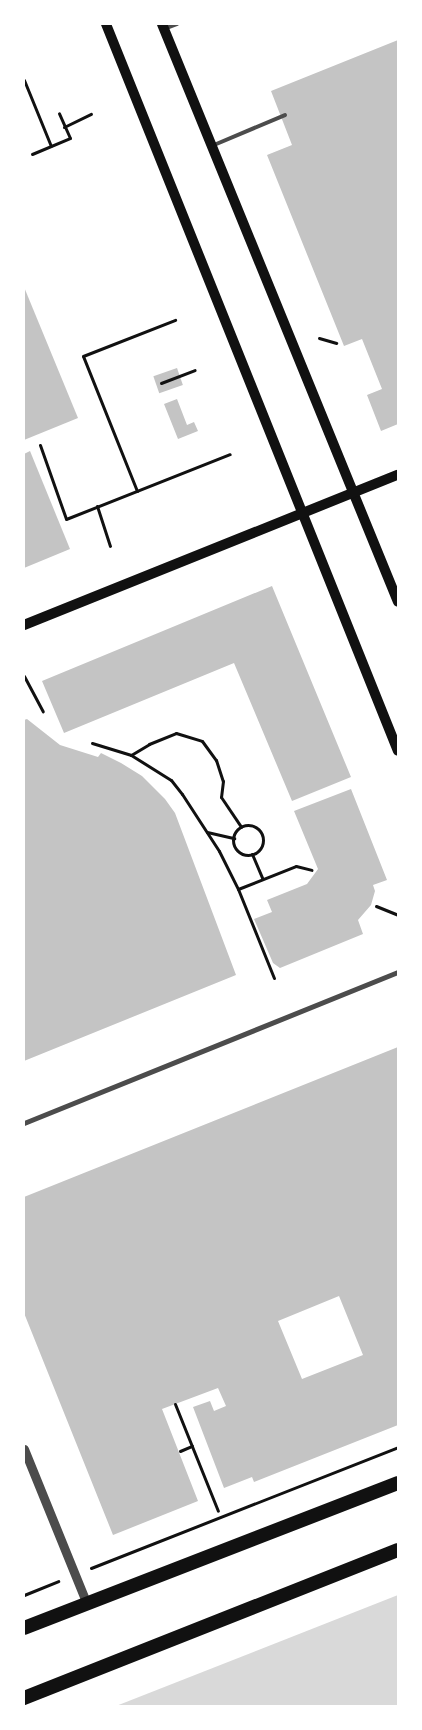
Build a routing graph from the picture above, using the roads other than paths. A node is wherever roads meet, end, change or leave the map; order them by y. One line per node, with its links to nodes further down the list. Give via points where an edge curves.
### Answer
1 (106, 24): 8 (main road)
2 (177, 24): 3 (lane)
3 (163, 26): 5 (main road)
4 (285, 115): 5 (lane)
5 (212, 146): 7 (main road)
6 (398, 476): 7 (main road)
7 (354, 493): 8 (main road); 9 (main road)
8 (303, 514): 10 (main road); 11 (main road)
9 (398, 602)
10 (24, 625)
11 (398, 751)
12 (398, 972): 13 (street)
13 (24, 1123)
14 (24, 1448): 17 (street)
15 (398, 1483): 17 (highway)
16 (398, 1550): 19 (highway)
17 (86, 1602): 18 (highway)
18 (24, 1628)
19 (24, 1698)

